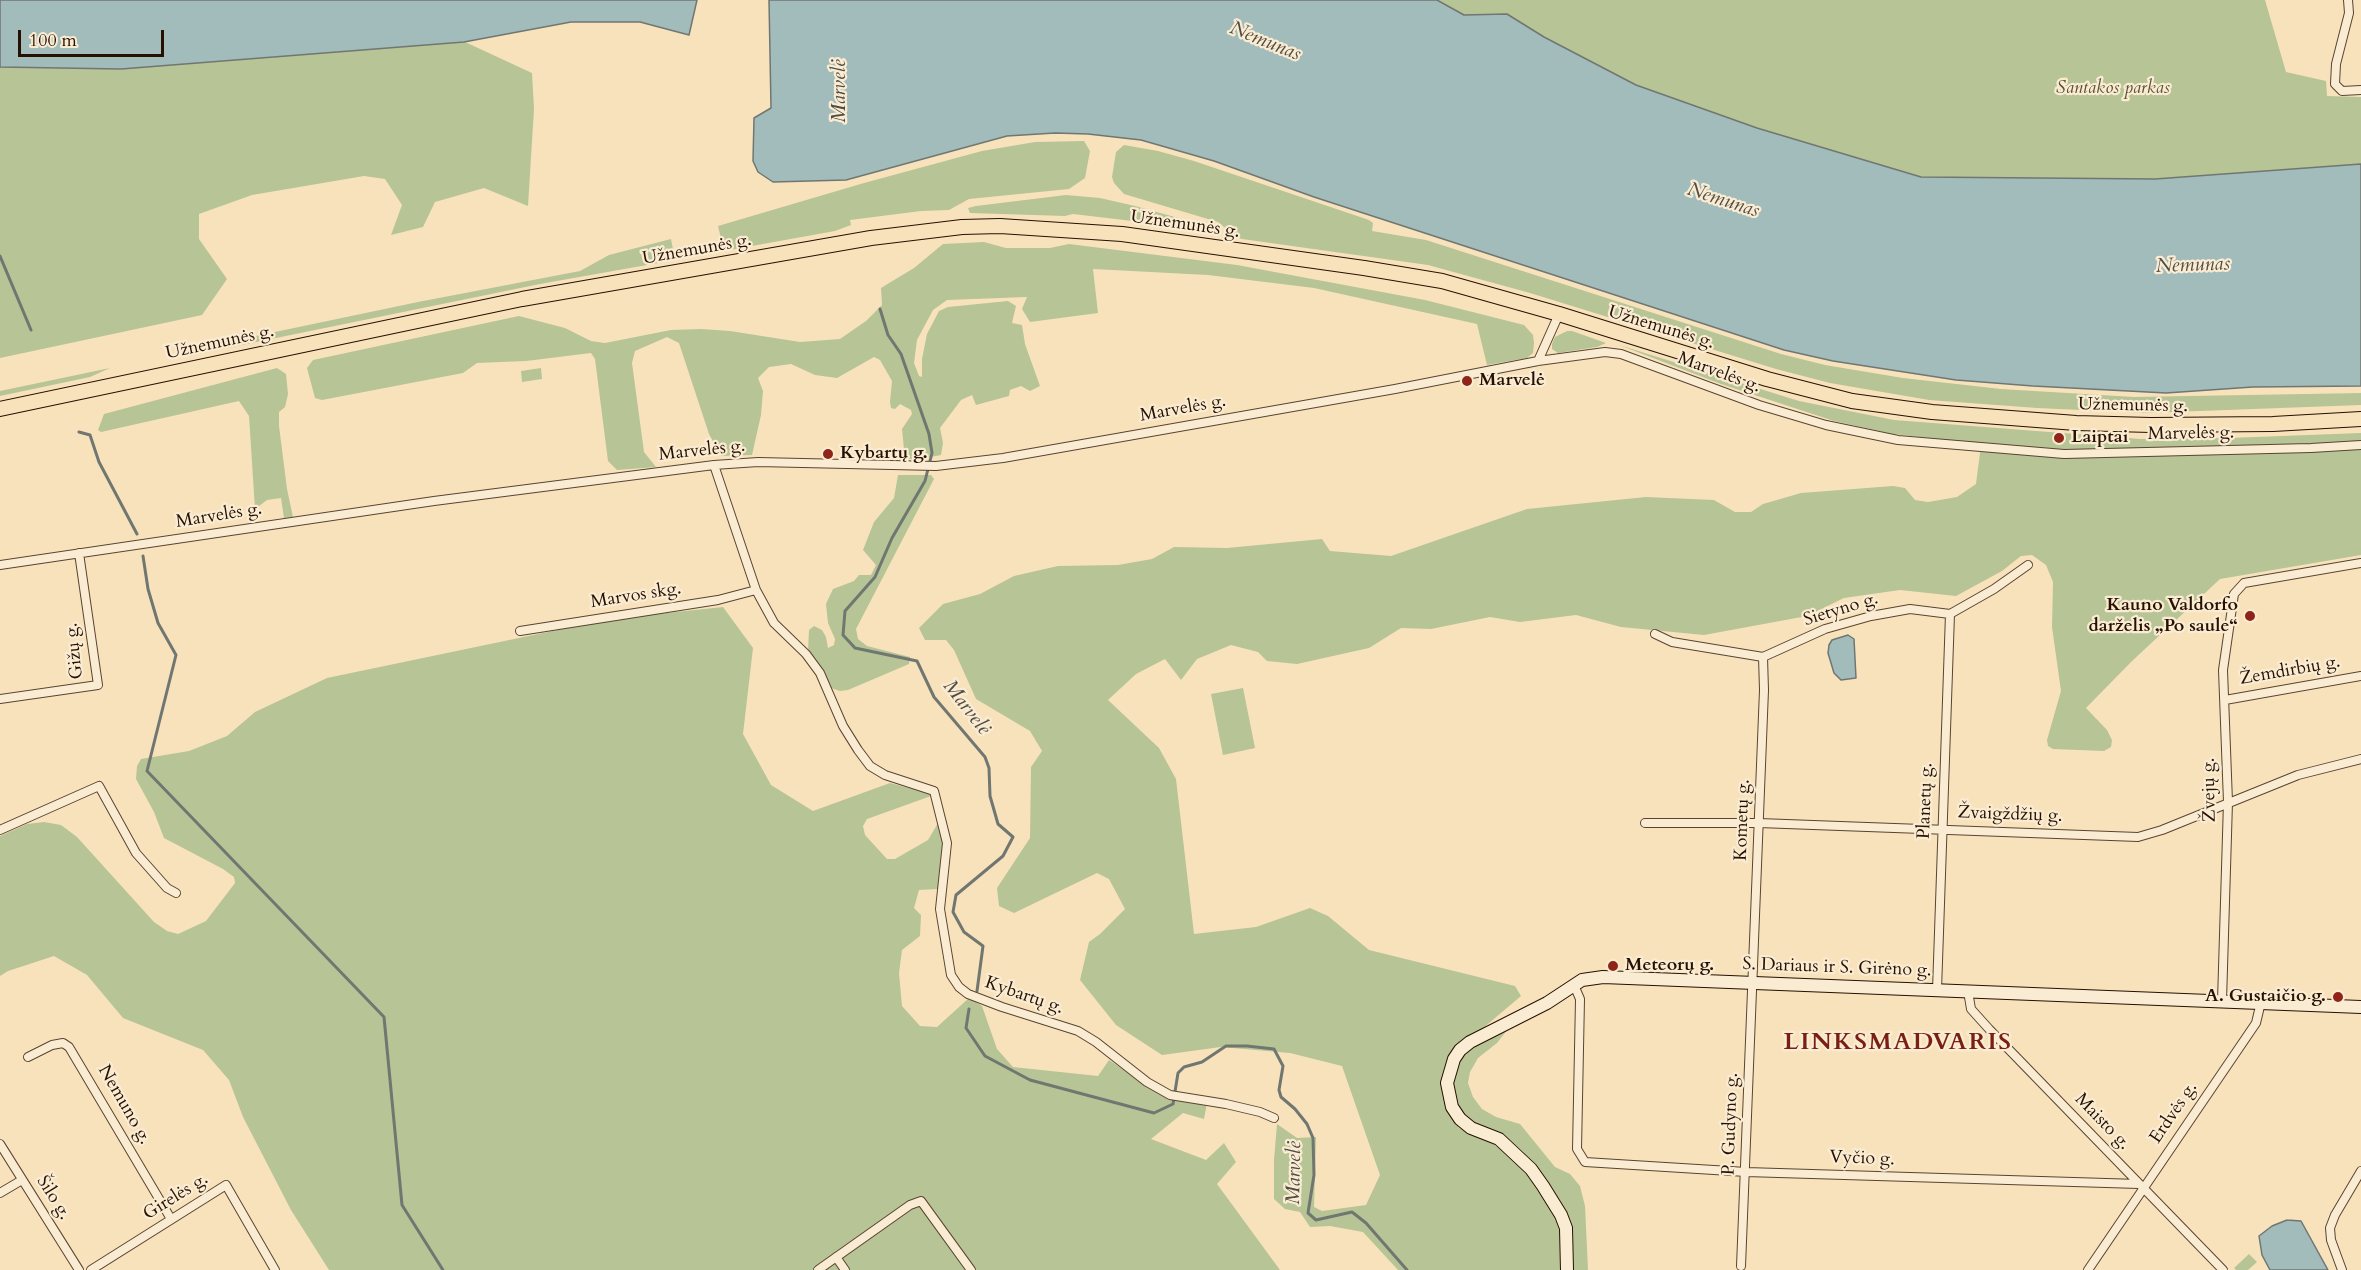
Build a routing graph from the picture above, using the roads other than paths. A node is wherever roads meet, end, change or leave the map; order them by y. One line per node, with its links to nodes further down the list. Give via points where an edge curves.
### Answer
1 (2348, 0): 2 (street, via 2335,84 2342,91)
2 (2361, 90)
3 (1559, 314): 4 (street); 5 (main road, Užnemunės g., via 1442,281 1364,268 1122,234 962,227 871,238 454,312); 6 (main road, Užnemunės g., via 1767,379 1852,401 1932,412 2151,425)
4 (1538, 361): 7 (street, Marvelės g., via 1605,352 1621,354 1759,405 1826,425 1898,440 2064,454); 8 (street, Marvelės g., via 1003,458 936,466 758,462)
5 (0, 409)
6 (2361, 419)
7 (2361, 445)
8 (714, 465): 9 (street, Marvelės g.); 13 (street, Kybartų g.)
9 (79, 553): 11 (street, Marvelės g.); 19 (street, Gižų g., via 98,685)
10 (2361, 563): 20 (street, Žvejų g., via 2244,583 2234,594 2231,611 2223,670)
11 (0, 565)
12 (2028, 566): 14 (street)
13 (756, 590): 15 (street, Marvos skg., via 718,600); 36 (street, Kybartų g., via 774,623 820,673 843,726 870,765 885,775 933,790 947,843 940,909 951,975 959,987 1002,1007 1078,1031 1147,1082 1174,1096 1226,1104)
14 (1950, 614): 17 (street, Sietyno g., via 1910,609 1871,616 1825,629); 25 (street, Planetų g.)
15 (520, 631)
16 (1655, 634): 17 (street, via 1672,642)
17 (1763, 657): 24 (street, Kometų g.)
18 (2361, 676): 20 (street, Žemdirbių g.)
19 (0, 699)
20 (2225, 699): 22 (street, Žvejų g.)
21 (2361, 759): 22 (street, Žvaigždžių g., via 2298,775)
22 (2228, 802): 25 (street, Žvaigždžių g., via 2139,837); 32 (street, Žvejų g.)
23 (1645, 823): 24 (street, Žvaigždžių g.)
24 (1759, 823): 25 (street, Žvaigždžių g.); 28 (street, Kometų g.)
25 (1941, 828): 30 (street, Planetų g.)
26 (0, 830): 27 (street, via 99,786 136,853)
27 (176, 893)
28 (1753, 983): 29 (street, S. Dariaus ir S. Girėno g., via 1591,977); 30 (street, S. Dariaus ir S. Girėno g.); 39 (street, P. Gudyno g.)
29 (1574, 985): 39 (street, Vyčio g., via 1580,999 1577,1149 1585,1162); 52 (street, S. Dariaus ir S. Girėno g., via 1470,1042 1454,1059 1447,1083 1452,1107 1460,1119 1499,1139 1543,1186 1566,1228)
30 (1937, 990): 31 (street, S. Dariaus ir S. Girėno g.)
31 (1968, 991): 32 (street, S. Dariaus ir S. Girėno g.); 41 (street, Maisto g., via 1971,1009 1983,1023)
32 (2222, 1001): 33 (street, S. Dariaus ir S. Girėno g.)
33 (2261, 1002): 34 (street, S. Dariaus ir S. Girėno g.); 41 (street, Erdvės g., via 2256,1023)
34 (2361, 1007)
35 (28, 1056): 43 (street, Nemuno g., via 52,1045 63,1043 69,1047)
36 (1274, 1118)
37 (0, 1144): 40 (street, Šilo g.)
38 (2361, 1171): 55 (street, via 2330,1228)
39 (1746, 1172): 41 (street, Vyčio g.); 45 (street, P. Gudyno g.)
40 (22, 1180): 42 (street); 46 (street, Šilo g.)
41 (2141, 1186): 53 (street, Erdvės g.); 54 (street, Maisto g.)
42 (0, 1193)
43 (171, 1220): 47 (street, Girelės g.); 48 (street, Girelės g., via 226,1185)
44 (836, 1257): 49 (street); 50 (street); 51 (street, via 921,1201)
45 (1741, 1266)
46 (79, 1270)
47 (91, 1270)
48 (275, 1270)
49 (818, 1270)
50 (845, 1270)
51 (971, 1270)
52 (1567, 1270)
53 (2088, 1270)
54 (2223, 1270)
55 (2342, 1270)

